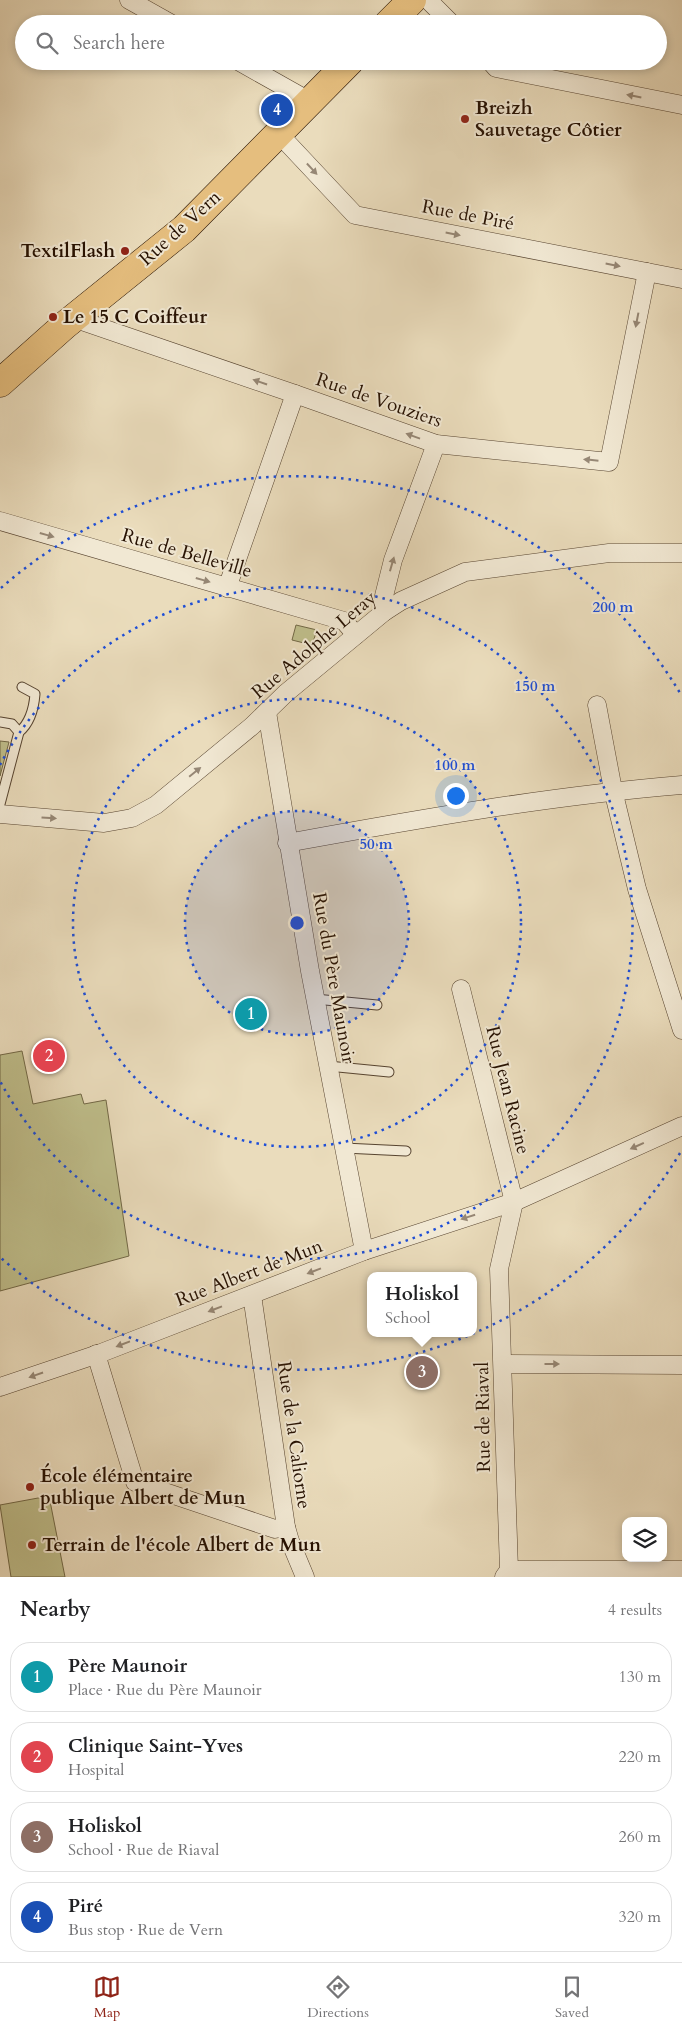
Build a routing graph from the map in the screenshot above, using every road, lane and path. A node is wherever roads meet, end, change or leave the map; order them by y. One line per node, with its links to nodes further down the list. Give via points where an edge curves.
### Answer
1 (129, 0): 4 (street)
2 (412, 0): 5 (main road)
3 (428, 0): 6 (street)
4 (156, 15)
5 (397, 15)
6 (443, 15)
7 (254, 70): 10 (street)
8 (341, 70): 10 (main road, Rue de Vern)
9 (506, 70): 11 (street, one-way to 9)
10 (311, 102): 12 (main road, Rue de Vern)
11 (682, 105)
12 (279, 134): 13 (street, Rue de Piré, one-way to 13, via 356,215); 15 (main road, Rue de Vern, via 184,229)
13 (647, 272): 14 (street, Rue de Piré); 18 (street, Rue de Vouziers, one-way to 18, via 609,462)
14 (682, 280)
15 (74, 318): 16 (main road, Rue de Vern); 17 (street, Rue de Vouziers, one-way to 15)
16 (0, 383)
17 (296, 394): 18 (street, Rue de Vouziers, one-way to 17); 21 (street)
18 (436, 444): 22 (street, one-way to 18, via 384,596 393,560)
19 (0, 521): 21 (street, Rue de Belleville, one-way to 21)
20 (682, 553): 22 (street, Rue Adolphe Leray, via 609,553 465,572 400,601)
21 (227, 588): 23 (street, Rue de Belleville, via 344,620)
22 (384, 612): 23 (street, Rue Adolphe Leray)
23 (356, 635): 26 (street, Rue Adolphe Leray)
24 (22, 687): 28 (lane, via 35,694 35,699 25,727)
25 (597, 704): 30 (street)
26 (267, 712): 32 (street, Rue Adolphe Leray, one-way to 26, via 104,823 132,818 156,805); 33 (street, Rue du Père Maunoir)
27 (0, 722): 28 (lane, via 12,724)
28 (19, 732): 31 (lane)
29 (682, 785): 30 (street)
30 (613, 790): 33 (street, via 415,819); 37 (street, via 637,889)
31 (0, 804)
32 (0, 814)
33 (287, 843): 35 (street, Rue du Père Maunoir)
34 (461, 989): 43 (street, Rue Jean Racine)
35 (315, 999): 36 (lane); 38 (street, Rue du Père Maunoir)
36 (376, 1005)
37 (682, 1030)
38 (328, 1066): 39 (lane); 41 (street, Rue du Père Maunoir)
39 (389, 1072)
40 (682, 1126): 43 (street, one-way to 43)
41 (344, 1148): 42 (lane); 44 (street, Rue du Père Maunoir)
42 (406, 1151)
43 (514, 1202): 44 (street, Rue Albert de Mun, one-way to 44); 47 (street, Rue de Riaval, via 499,1269)
44 (364, 1252): 45 (street, Rue Albert de Mun, one-way to 45)
45 (252, 1295): 46 (street, Rue Albert de Mun, one-way to 46); 50 (street, Rue de la Caliorne)
46 (96, 1354): 49 (street, Rue Albert de Mun, one-way to 49); 50 (street, via 135,1482 275,1529)
47 (504, 1364): 48 (street, one-way to 48); 52 (street, Rue de Riaval)
48 (682, 1366)
49 (0, 1387)
50 (286, 1527): 53 (street, Rue de la Caliorne)
51 (682, 1570): 52 (street)
52 (506, 1573)
53 (305, 1577)

